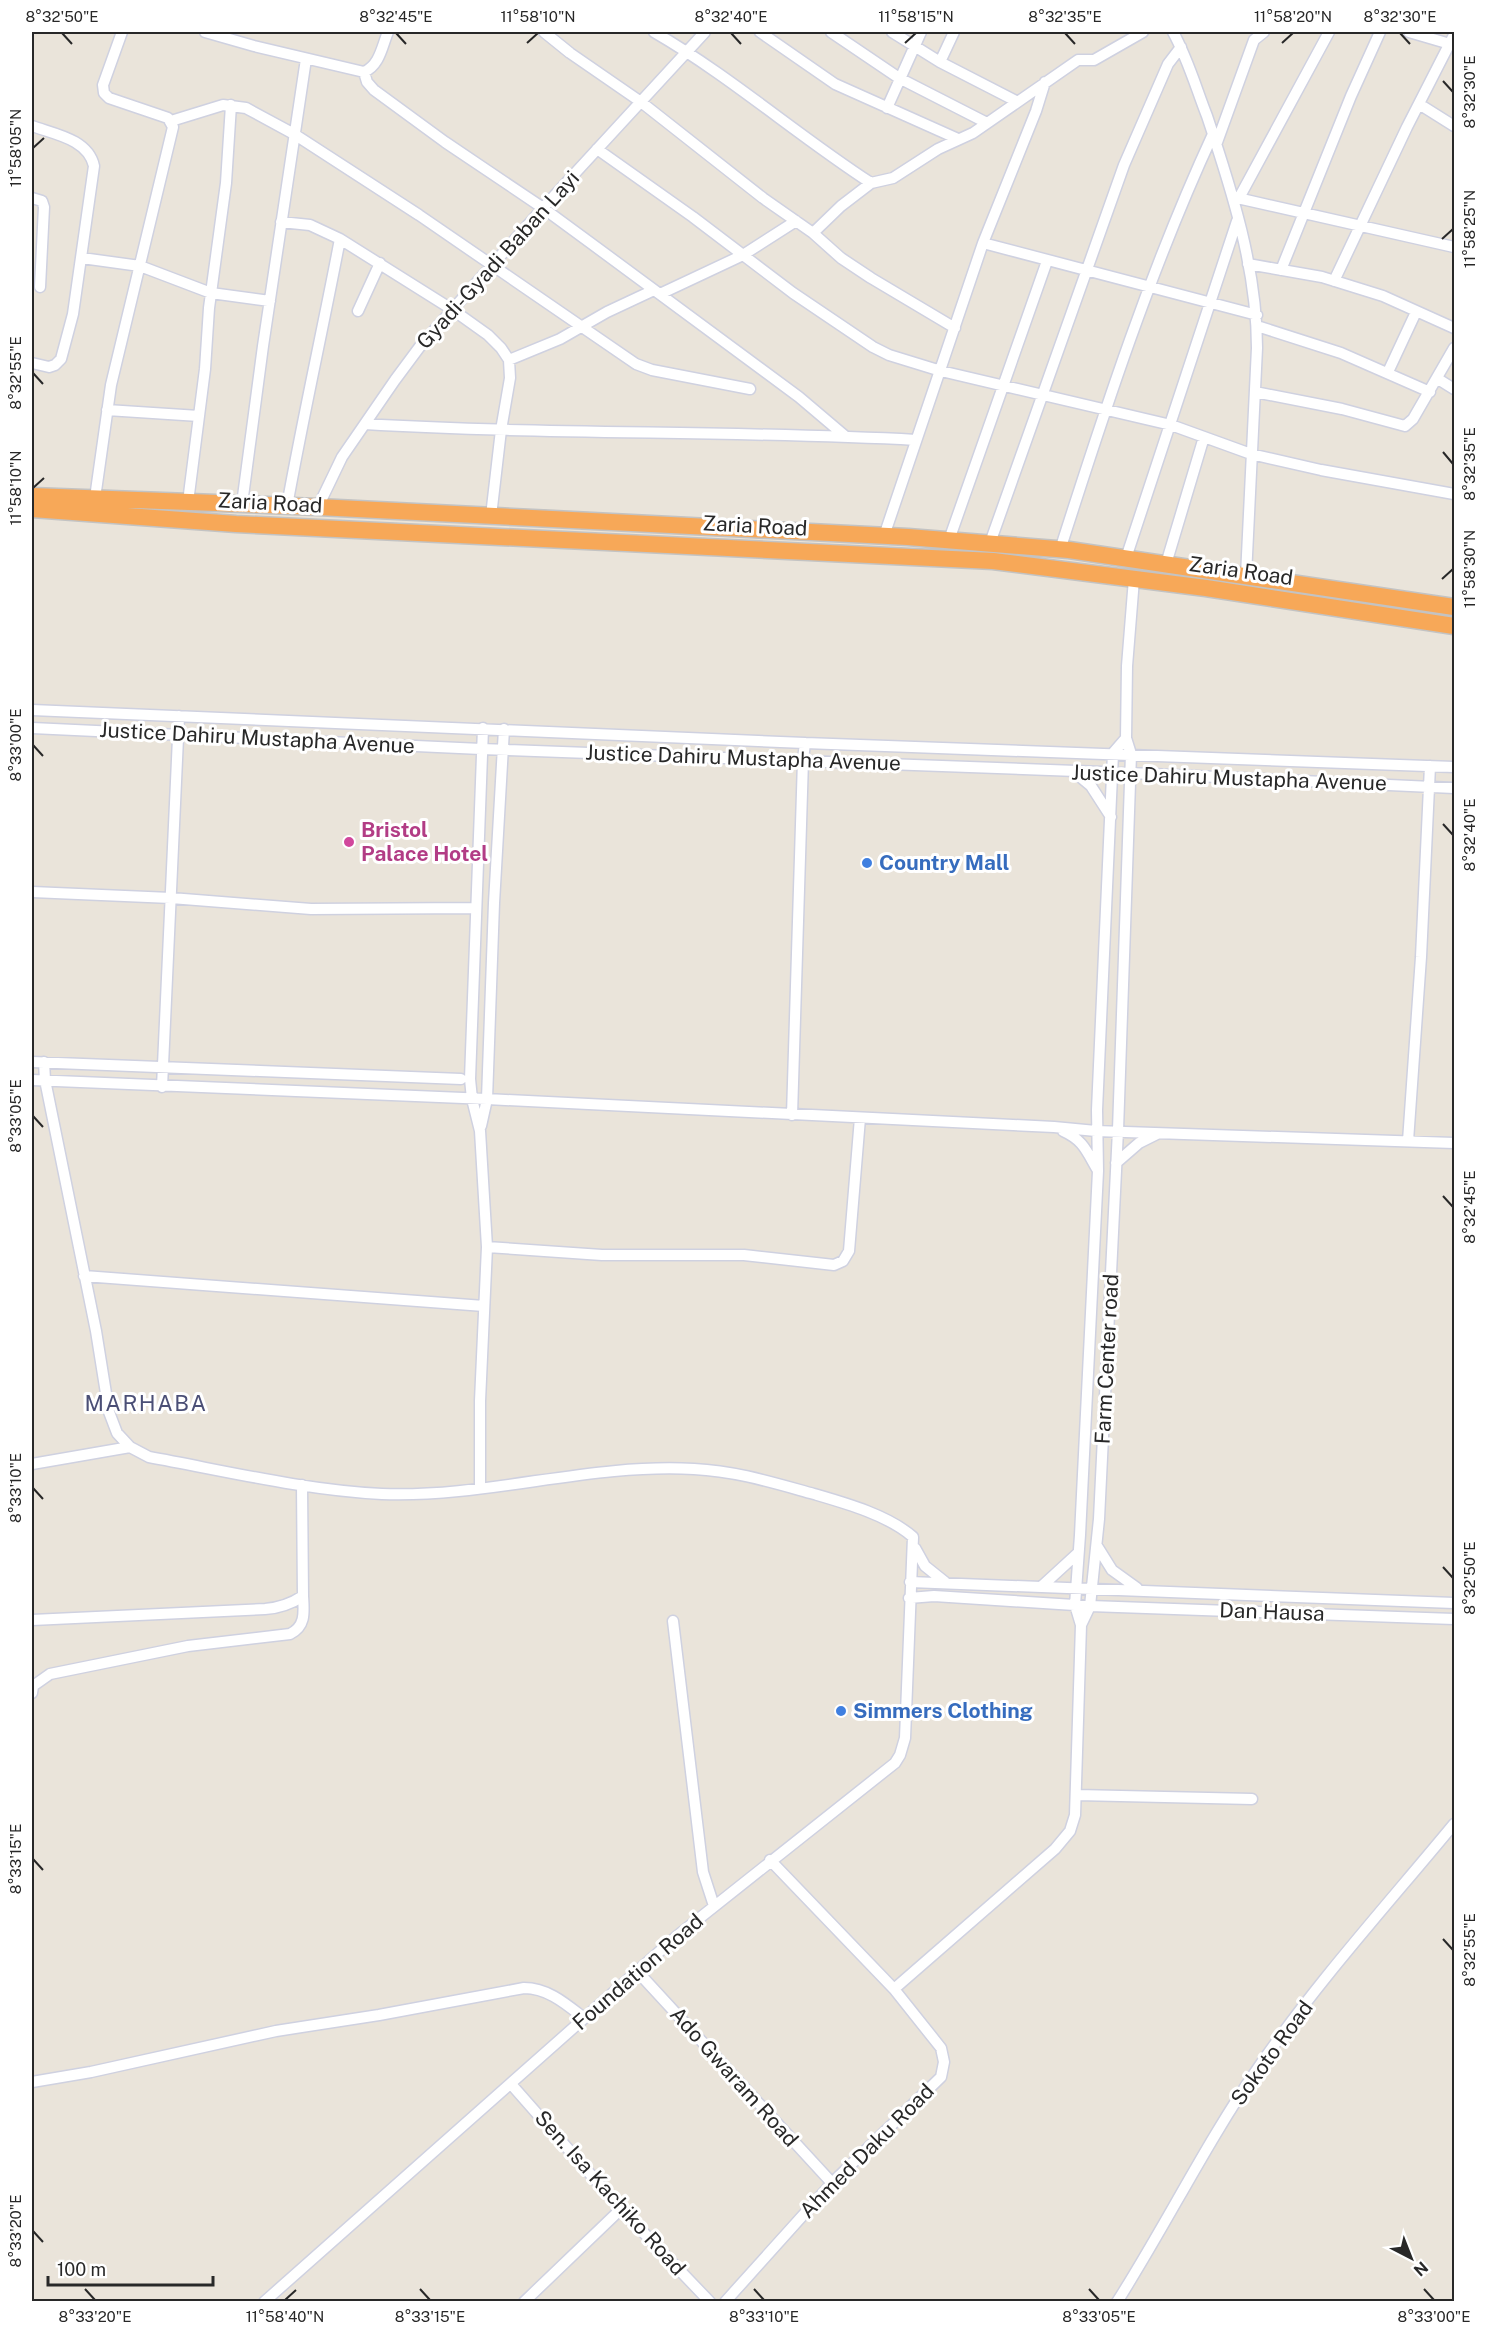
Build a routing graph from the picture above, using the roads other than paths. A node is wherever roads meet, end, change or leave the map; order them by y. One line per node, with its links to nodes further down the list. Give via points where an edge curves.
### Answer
1 (122, 32): 32 (street, via 103,85 104,93)
2 (205, 32): 22 (street)
3 (388, 32): 24 (street, via 376,63)
4 (544, 32): 28 (street)
5 (654, 32): 21 (street)
6 (705, 32): 21 (street, Gyadi-Gyadi Baban Layi)
7 (760, 32): 31 (street, via 835,84)
8 (831, 32): 25 (street)
9 (892, 32): 18 (street)
10 (921, 32): 18 (street)
11 (954, 32): 23 (street)
12 (1143, 32): 26 (street, via 1094,60 1077,60)
13 (1173, 32): 20 (street)
14 (1264, 32): 39 (street, via 1254,40)
15 (1329, 32): 42 (street)
16 (1380, 32): 45 (street)
17 (1409, 32): 19 (street)
18 (914, 46): 23 (street); 25 (street)
19 (1452, 46): 29 (street)
20 (1181, 47): 37 (street); 61 (street, via 1168,64 1124,165)
21 (687, 51): 28 (street, Gyadi-Gyadi Baban Layi); 41 (street)
22 (306, 59): 24 (street); 36 (street)
23 (939, 62): 27 (street)
24 (364, 72): 44 (street, via 374,90)
25 (899, 78): 31 (street); 33 (street)
26 (1045, 82): 27 (street); 52 (street)
27 (1016, 101): 33 (street)
28 (641, 102): 40 (street, Gyadi-Gyadi Baban Layi); 46 (street)
29 (1419, 104): 35 (street); 49 (street)
30 (231, 105): 32 (street); 36 (street, via 246,108); 67 (street, via 226,183)
31 (887, 108): 38 (street)
32 (171, 122): 60 (street, via 172,137)
33 (987, 123): 38 (street)
34 (32, 126): 55 (street, via 77,143 93,161)
35 (1455, 126)
36 (294, 134): 48 (street); 58 (street)
37 (1213, 134): 39 (street); 65 (street, via 1169,232)
38 (958, 139): 41 (street, via 893,178)
39 (1216, 145): 42 (street)
40 (597, 149): 44 (street, Gyadi-Gyadi Baban Layi); 54 (street)
41 (871, 183): 50 (street)
42 (1236, 197): 45 (street); 47 (street)
43 (32, 198): 64 (street, via 42,201 44,207)
44 (543, 208): 58 (street, Gyadi-Gyadi Baban Layi); 66 (street)
45 (1304, 212): 49 (street); 62 (street)
46 (796, 221): 50 (street); 54 (street)
47 (1238, 221): 59 (street); 69 (street)
48 (282, 222): 51 (street, via 314,226); 68 (street)
49 (1361, 225): 53 (street); 63 (street)
50 (813, 233): 76 (street, via 841,258)
51 (340, 239): 57 (street); 107 (street)
52 (983, 243): 56 (street); 76 (street)
53 (1455, 246)
54 (743, 255): 66 (street); 81 (street, via 873,347)
55 (82, 258): 60 (street); 80 (street, via 73,314 60,359 49,367)
56 (1047, 261): 61 (street); 84 (street)
57 (380, 263): 70 (street); 71 (street)
58 (493, 264): 70 (street, Gyadi-Gyadi Baban Layi); 74 (street)
59 (1248, 264): 62 (street); 73 (street)
60 (140, 266): 67 (street); 90 (street)
61 (1085, 270): 65 (street); 89 (street)
62 (1281, 270): 63 (street)
63 (1334, 281): 72 (street, via 1383,296)
64 (40, 287)
65 (1149, 288): 69 (street); 91 (street)
66 (657, 292): 74 (street); 96 (street)
67 (211, 293): 68 (street); 92 (street)
68 (270, 302): 106 (street)
69 (1210, 302): 73 (street); 94 (street)
70 (453, 310): 79 (street, via 488,335); 93 (street, Gyadi-Gyadi Baban Layi, via 395,380)
71 (358, 311)
72 (1416, 312): 77 (street); 82 (street)
73 (1257, 315): 75 (street)
74 (581, 326): 79 (street); 86 (street, via 652,370)
75 (1257, 326): 82 (street); 87 (street)
76 (955, 328): 81 (street)
77 (1455, 328)
78 (1455, 348): 83 (street)
79 (509, 360): 95 (street, via 510,378)
80 (32, 363)
81 (941, 371): 84 (street); 98 (street)
82 (1388, 372): 88 (street)
83 (1438, 380): 85 (street); 88 (street)
84 (1002, 385): 89 (street); 113 (street)
85 (1455, 388)
86 (750, 389)
87 (1255, 392): 88 (street, via 1405,426); 99 (street)
88 (1430, 392)
89 (1044, 395): 91 (street); 114 (street)
90 (107, 410): 92 (street); 103 (street)
91 (1105, 410): 94 (street); 115 (street)
92 (199, 416): 104 (street)
93 (365, 424): 95 (street); 108 (street, Gyadi-Gyadi Baban Layi, via 342,457)
94 (1171, 425): 97 (street); 116 (street)
95 (501, 430): 96 (street); 110 (street)
96 (845, 436): 98 (street)
97 (1204, 437): 99 (street); 117 (street)
98 (916, 440): 112 (street)
99 (1251, 454): 101 (street); 118 (street)
100 (32, 487): 105 (highway, Zaria Road)
101 (1455, 494)
102 (32, 496): 105 (highway, Zaria Road)
103 (95, 498): 104 (highway, Zaria Road); 105 (highway, Zaria Road)
104 (188, 502): 106 (highway, Zaria Road)
105 (52, 503): 109 (highway, Zaria Road); 111 (highway, Zaria Road); 119 (highway, Zaria Road, via 236,524 993,561)
106 (243, 504): 107 (highway, Zaria Road)
107 (287, 506): 108 (highway, Zaria Road)
108 (318, 507): 110 (highway, Zaria Road)
109 (32, 509)
110 (491, 516): 112 (highway, Zaria Road)
111 (32, 519)
112 (884, 536): 113 (highway, Zaria Road)
113 (949, 540): 114 (highway, Zaria Road)
114 (990, 543): 115 (highway, Zaria Road)
115 (1060, 550): 116 (highway, Zaria Road)
116 (1126, 558): 117 (highway, Zaria Road)
117 (1166, 564): 118 (highway, Zaria Road)
118 (1246, 576): 120 (highway, Zaria Road)
119 (1134, 579): 121 (highway, Zaria Road); 128 (street)
120 (1455, 607)
121 (1455, 626)
122 (32, 710): 123 (street)
123 (179, 716): 125 (street); 127 (street)
124 (32, 728): 127 (street, Justice Dahiru Mustapha Avenue)
125 (483, 728): 126 (street); 130 (street)
126 (504, 729): 129 (street); 131 (street)
127 (178, 734): 130 (street, Justice Dahiru Mustapha Avenue); 144 (street)
128 (1126, 738): 132 (street); 133 (street)
129 (806, 743): 132 (street); 134 (street)
130 (481, 749): 131 (street, Justice Dahiru Mustapha Avenue); 145 (street)
131 (502, 749): 134 (street, Justice Dahiru Mustapha Avenue); 154 (street)
132 (1113, 753): 133 (street); 139 (street)
133 (1131, 754): 135 (street); 138 (street, Farm Center road)
134 (803, 760): 137 (street, Justice Dahiru Mustapha Avenue); 155 (street)
135 (1430, 766): 136 (street); 140 (street)
136 (1455, 767)
137 (1073, 771): 139 (street, Justice Dahiru Mustapha Avenue); 142 (street, via 1091,786)
138 (1130, 772): 139 (street, Justice Dahiru Mustapha Avenue); 140 (street, Justice Dahiru Mustapha Avenue); 158 (street, Farm Center road)
139 (1114, 773): 142 (street)
140 (1428, 786): 141 (street, Justice Dahiru Mustapha Avenue); 162 (street)
141 (1455, 788)
142 (1111, 818): 160 (street)
143 (32, 892): 144 (street)
144 (171, 898): 145 (street, via 311,909); 148 (street)
145 (476, 908): 153 (street)
146 (32, 1062): 147 (street)
147 (44, 1062): 148 (street); 151 (street)
148 (163, 1068): 149 (street); 152 (street)
149 (461, 1079)
150 (32, 1080): 151 (street)
151 (45, 1080): 152 (street); 167 (street)
152 (162, 1087): 153 (street)
153 (472, 1099): 154 (street); 159 (street)
154 (488, 1099): 155 (street); 159 (street)
155 (792, 1115): 156 (street)
156 (860, 1118): 157 (street); 166 (street, via 849,1251 843,1261 834,1265 744,1255 602,1255)
157 (1054, 1127): 160 (street); 165 (street, via 1077,1137)
158 (1118, 1130): 160 (street); 161 (street); 164 (street, Farm Center road)
159 (480, 1131): 166 (street)
160 (1096, 1131): 165 (street)
161 (1162, 1132): 162 (street); 164 (street, via 1138,1143)
162 (1408, 1141): 163 (street)
163 (1455, 1143)
164 (1116, 1163): 173 (street, Farm Center road)
165 (1098, 1171): 175 (street)
166 (487, 1246): 168 (street)
167 (84, 1276): 168 (street); 169 (street, via 109,1412 117,1433)
168 (484, 1306): 172 (street)
169 (130, 1448): 170 (street); 171 (street, via 149,1457)
170 (32, 1464)
171 (302, 1485): 172 (street, via 381,1494); 182 (street)
172 (480, 1488): 174 (street, via 573,1474 693,1468 740,1473 844,1503 903,1528 913,1537)
173 (1097, 1546): 180 (street, Farm Center road); 181 (street, via 1112,1570)
174 (914, 1548): 176 (street, Foundation Road); 177 (street, via 925,1566)
175 (1078, 1553): 178 (street); 179 (street)
176 (910, 1582): 177 (street, Dan Hausa); 183 (street, Foundation Road)
177 (945, 1582): 178 (street, Dan Hausa)
178 (1042, 1586): 179 (street, Dan Hausa)
179 (1076, 1587): 180 (street, Dan Hausa); 185 (street)
180 (1092, 1588): 181 (street, Dan Hausa); 186 (street, Farm Center road)
181 (1140, 1590): 184 (street, Dan Hausa)
182 (303, 1596): 188 (street, via 287,1605 265,1609); 191 (street, via 303,1624 290,1634 188,1646 50,1674)
183 (909, 1598): 185 (street, Dan Hausa, via 934,1596); 195 (street, Foundation Road, via 905,1738 900,1755 881,1775)
184 (1455, 1603)
185 (1075, 1605): 186 (street, Dan Hausa); 190 (street)
186 (1090, 1606): 187 (street, Dan Hausa); 190 (street, Farm Center road)
187 (1455, 1619)
188 (32, 1620)
189 (674, 1621): 196 (street, via 703,1872)
190 (1081, 1625): 192 (street)
191 (32, 1688)
192 (1077, 1795): 193 (street); 198 (street, via 1070,1831 1055,1849)
193 (1252, 1799)
194 (1455, 1824): 208 (street, Sokoto Road, via 1335,1967 1258,2067)
195 (770, 1860): 196 (street, Foundation Road); 198 (street, Ahmed Daku Road)
196 (714, 1906): 197 (street, Foundation Road)
197 (637, 1971): 199 (street, Foundation Road); 202 (street, Ado Gwaram Road)
198 (894, 1989): 202 (street, Ahmed Daku Road, via 941,2048 941,2077)
199 (584, 2018): 200 (street, via 560,1999 537,1988 524,1988 276,2031); 201 (street, Foundation Road)
200 (32, 2082)
201 (511, 2084): 203 (street, Sen. Isa Kachiko Road); 204 (street, Foundation Road)
202 (831, 2183): 207 (street, Ahmed Daku Road)
203 (621, 2209): 205 (street); 206 (street, Sen. Isa Kachiko Road)
204 (264, 2301)
205 (524, 2301)
206 (710, 2301)
207 (725, 2301)
208 (1117, 2301)

